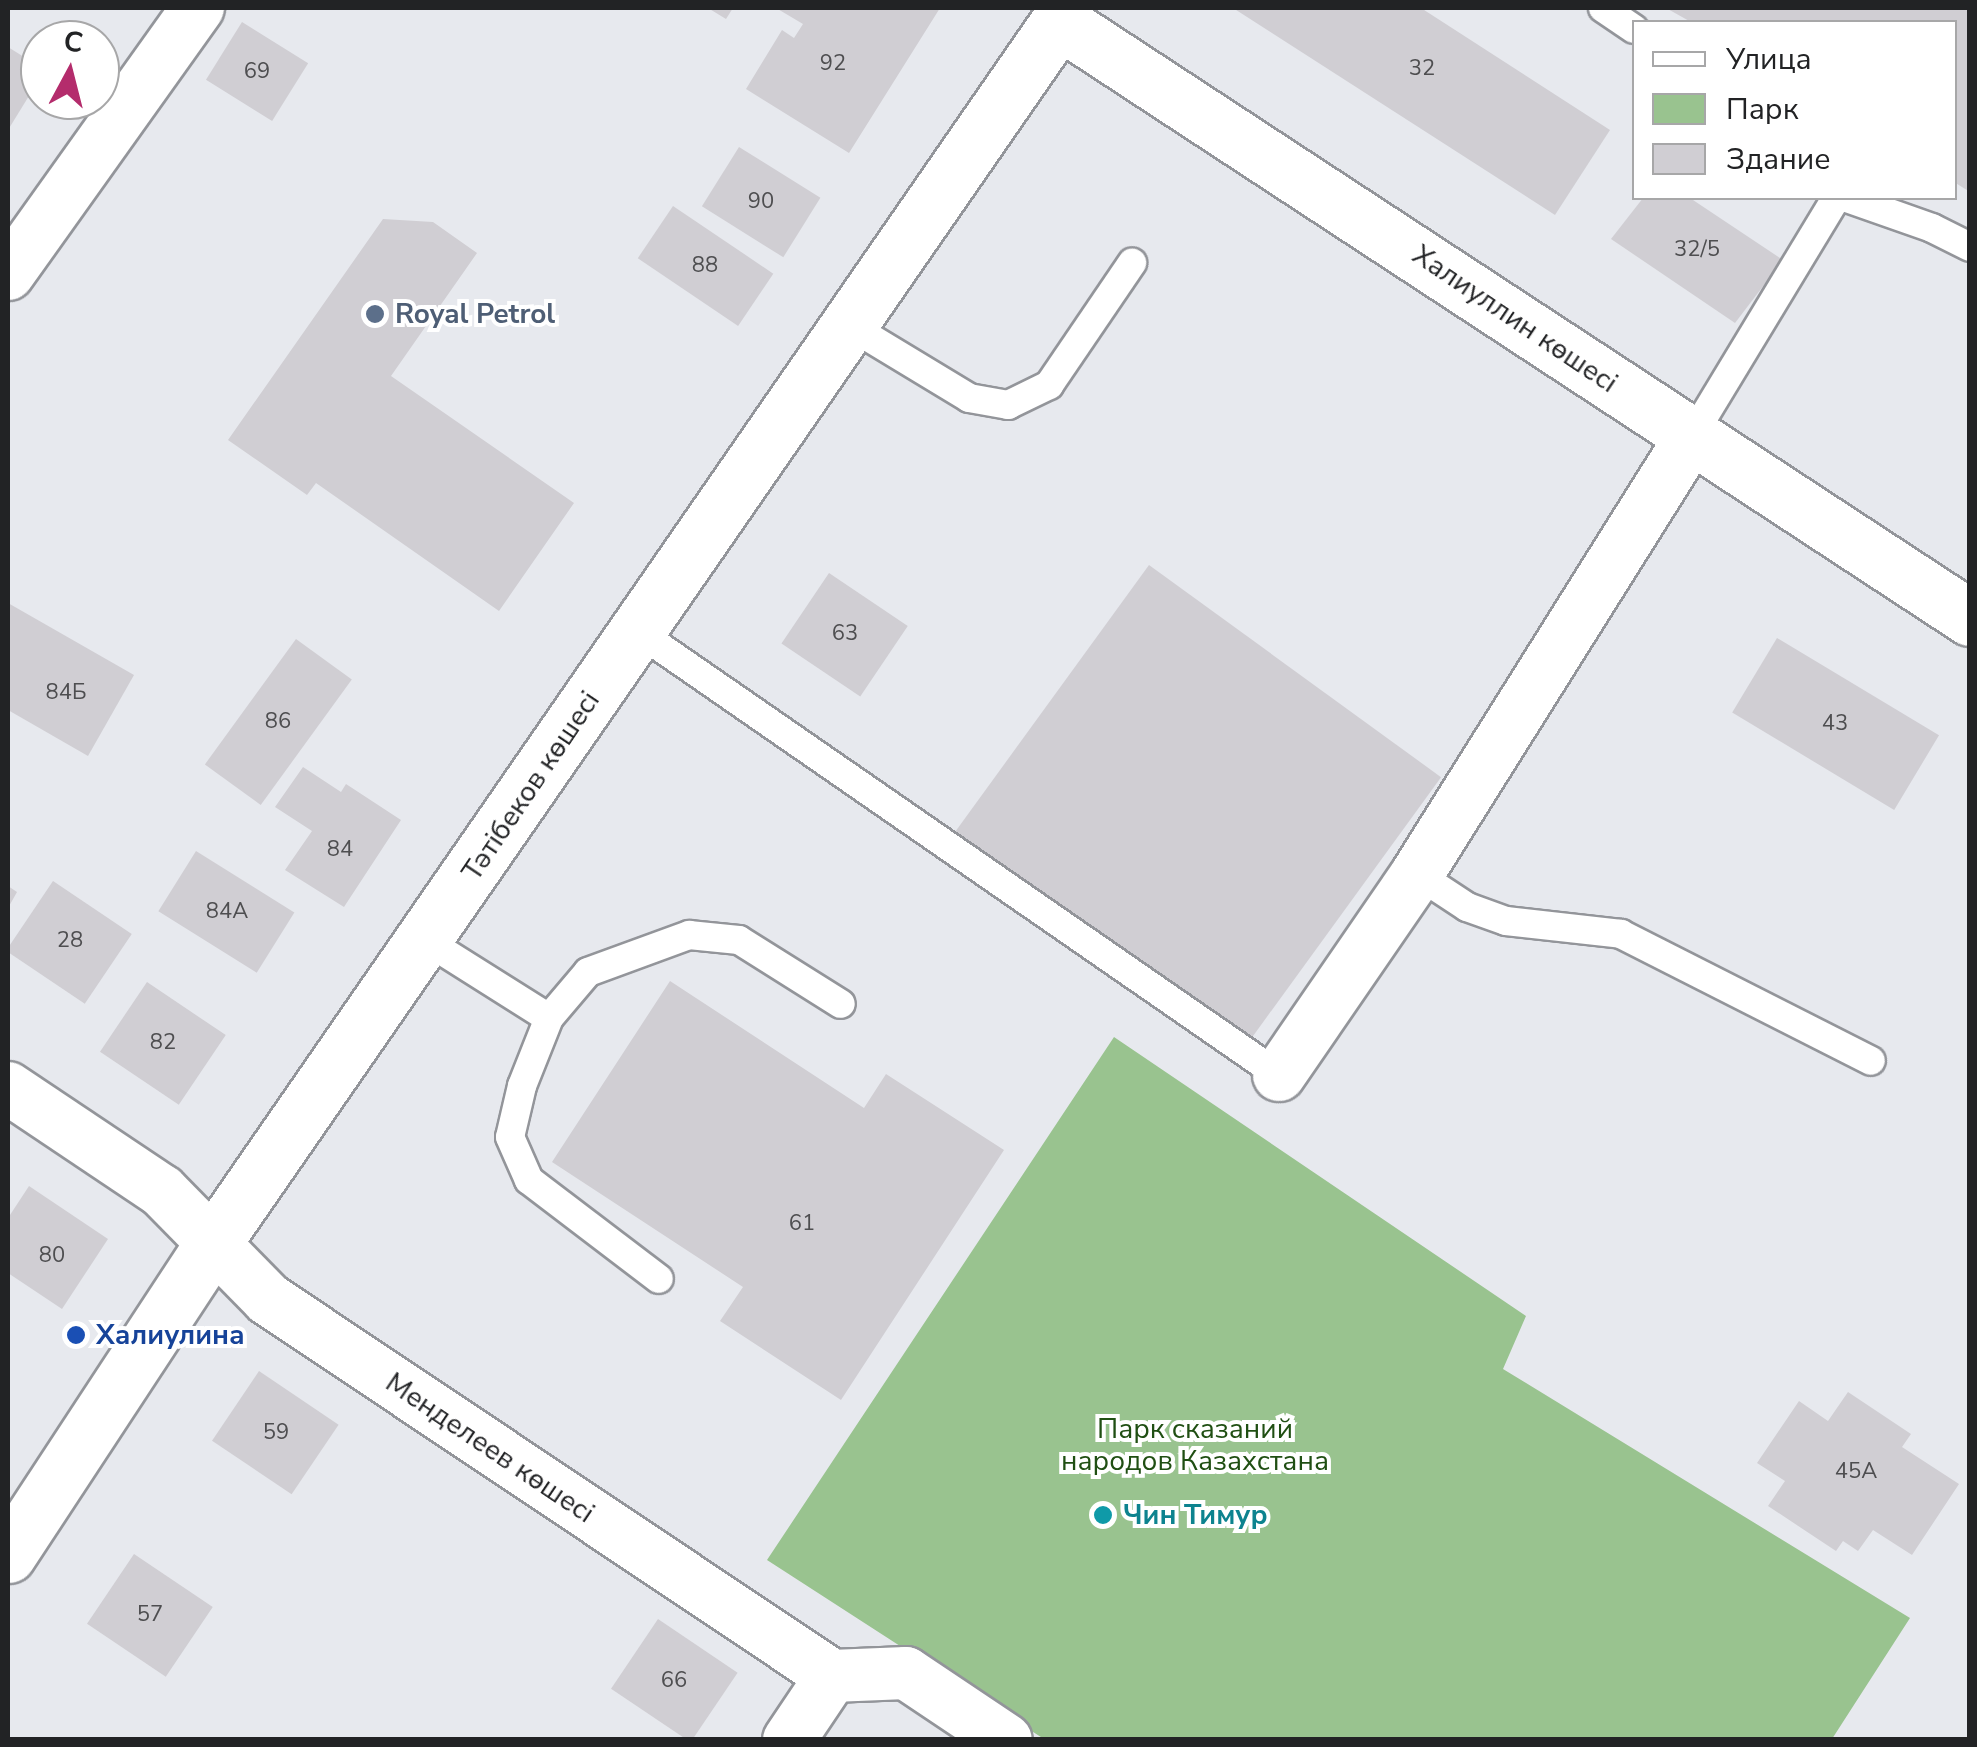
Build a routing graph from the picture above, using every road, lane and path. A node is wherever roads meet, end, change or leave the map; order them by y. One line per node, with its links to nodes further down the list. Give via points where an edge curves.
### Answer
1 (198, 8): 7 (street)
2 (1603, 8): 4 (lane)
3 (1059, 20): 10 (main road, Тәтібеков көшесі); 11 (main road, Халиуллин көшесі)
4 (1632, 29)
5 (1835, 200): 11 (lane)
6 (1852, 200): 8 (lane)
7 (16, 242)
8 (1970, 247)
9 (1132, 263): 10 (lane, via 1049,386 1008,405 969,398)
10 (848, 324): 13 (main road, Тәтібеков көшесі)
11 (1692, 436): 12 (main road, Халиуллин көшесі); 14 (street)
12 (1970, 618)
13 (637, 632): 15 (main road, Тәтібеков көшесі); 19 (lane)
14 (1417, 874): 18 (lane, via 1506,921 1621,934); 19 (street)
15 (425, 940): 17 (lane); 21 (main road, Тәтібеков көшесі)
16 (842, 1004): 17 (lane, via 738,940 689,935 588,972)
17 (549, 1018): 22 (lane, via 510,1138 529,1180)
18 (1872, 1062)
19 (1279, 1075)
20 (8, 1088): 21 (street, Менделеев көшесі, via 162,1191)
21 (215, 1240): 23 (main road, Тәтібеков көшесі); 24 (street, Менделеев көшесі, via 268,1299)
22 (659, 1278)
23 (8, 1555)
24 (832, 1676): 25 (street); 26 (street, via 906,1673)
25 (789, 1740)
26 (1006, 1740)

